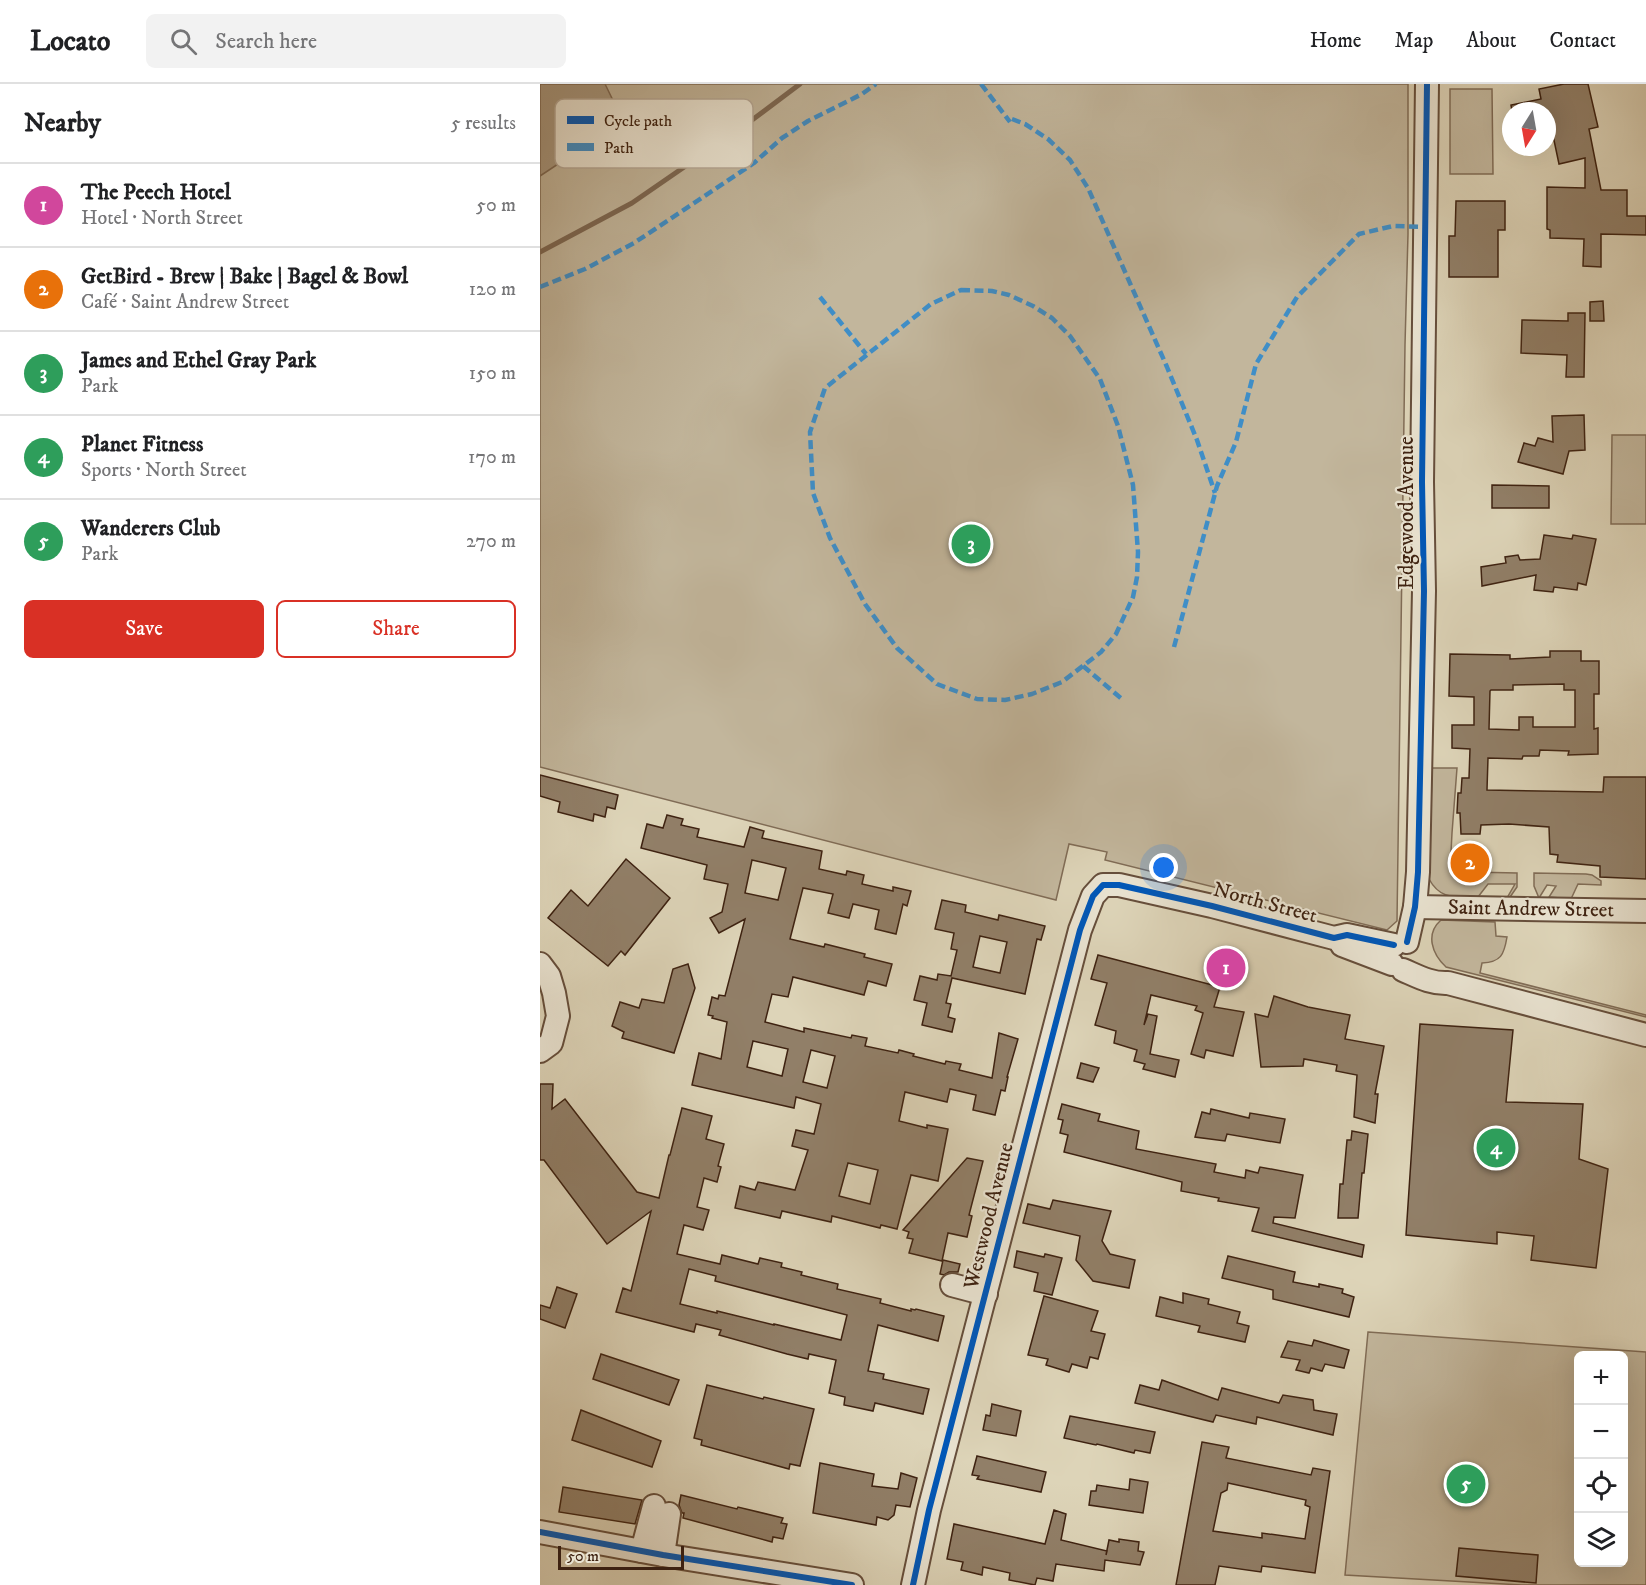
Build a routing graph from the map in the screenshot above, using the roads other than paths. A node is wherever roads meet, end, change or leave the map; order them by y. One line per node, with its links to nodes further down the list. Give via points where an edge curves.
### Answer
1 (1427, 84): 3 (street, Edgewood Avenue, via 1423,602)
2 (1127, 886): 5 (street, North Street, via 1334,938 1347,934); 10 (street, Westwood Avenue, via 1103,885 1088,906)
3 (1415, 907): 4 (street, Saint Andrew Street); 5 (street, Edgewood Avenue)
4 (1646, 911)
5 (1403, 956): 7 (street, North Street, via 1448,983)
6 (540, 964): 8 (street, via 549,976 558,1016 551,1043)
7 (1646, 1035)
8 (540, 1052)
9 (952, 1285): 10 (street)
10 (986, 1294): 15 (street, Westwood Avenue)
11 (661, 1510): 13 (street)
12 (540, 1532): 13 (street)
13 (653, 1553): 14 (street)
14 (852, 1585)
15 (912, 1585)

